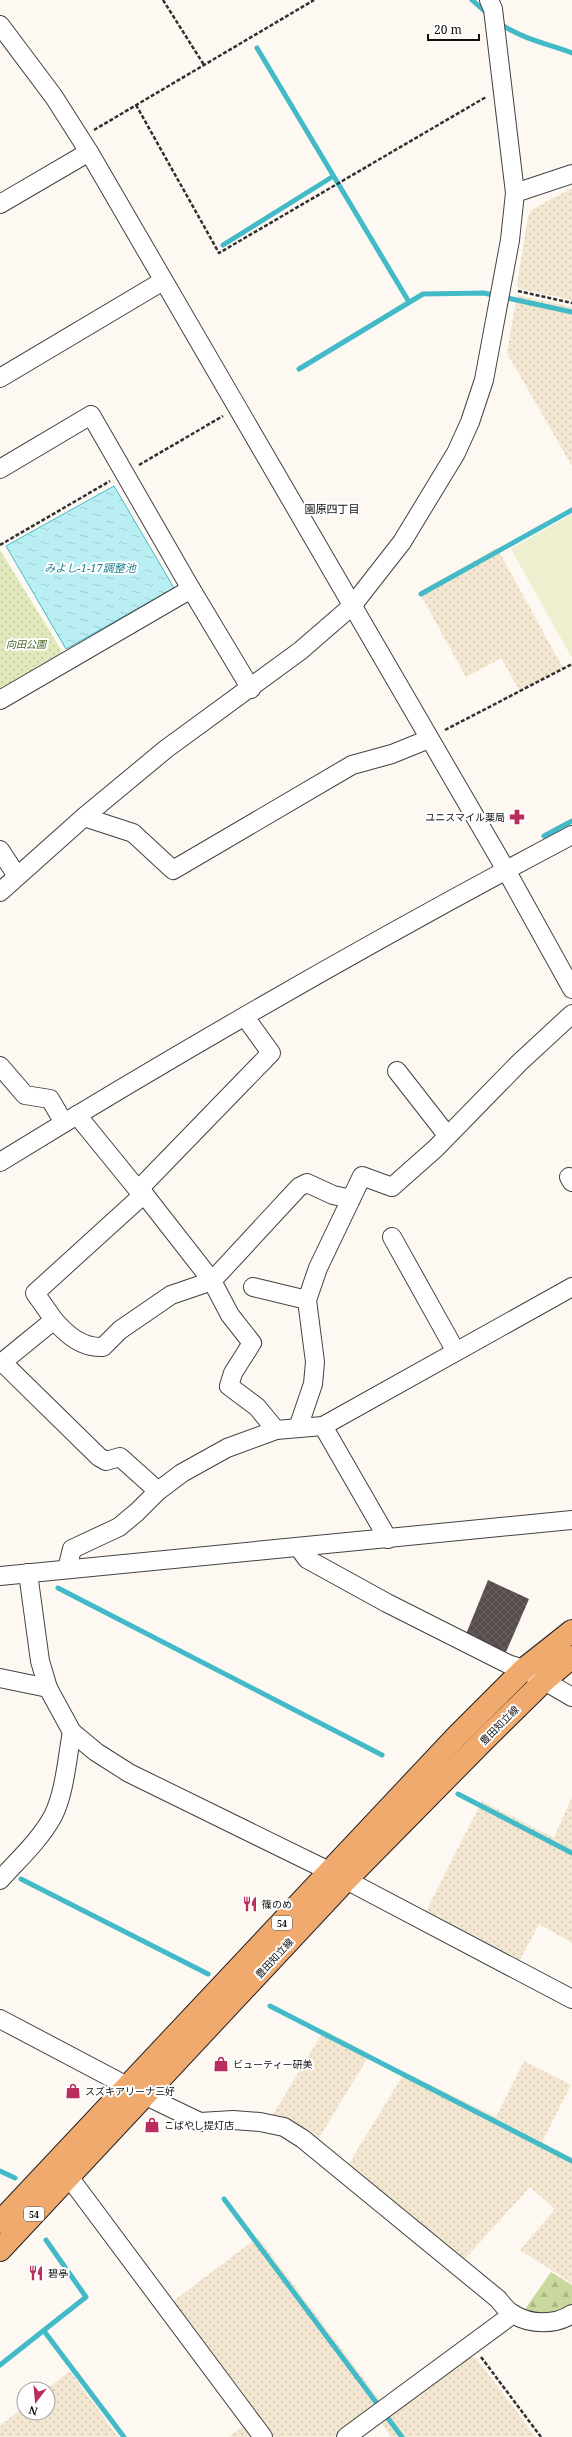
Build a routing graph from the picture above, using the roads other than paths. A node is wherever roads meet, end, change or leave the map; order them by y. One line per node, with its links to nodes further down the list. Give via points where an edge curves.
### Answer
1 (489, 0): 5 (street, via 493,9)
2 (0, 25): 3 (street, via 54,97)
3 (85, 145): 6 (street); 7 (street)
4 (572, 174): 5 (street)
5 (515, 193): 11 (street, via 502,288 484,380 470,422 456,453 402,542)
6 (0, 204)
7 (163, 281): 8 (street); 11 (street)
8 (0, 378)
9 (0, 469): 10 (street, via 92,415)
10 (191, 589): 12 (street); 13 (street)
11 (352, 606): 12 (street); 14 (street)
12 (251, 689): 15 (street, via 166,749)
13 (0, 700)
14 (429, 739): 15 (street, via 392,754 352,765 173,870 133,833); 18 (street)
15 (84, 817): 19 (street)
16 (572, 835): 18 (street)
17 (0, 850): 19 (street)
18 (506, 870): 21 (street); 23 (street)
19 (17, 876): 20 (street)
20 (0, 892)
21 (572, 989)
22 (572, 1014): 27 (street)
23 (245, 1017): 26 (street); 29 (street, via 271,1053)
24 (0, 1066): 26 (street, via 25,1095 50,1099)
25 (397, 1071): 27 (street)
26 (70, 1119): 28 (street); 29 (street)
27 (448, 1135): 30 (street, via 392,1187 362,1176)
28 (0, 1162)
29 (141, 1192): 32 (street); 36 (street, via 35,1293)
30 (351, 1199): 32 (street, via 333,1195 307,1183 299,1187); 35 (street, via 318,1268)
31 (392, 1237): 37 (street)
32 (212, 1282): 36 (street, via 171,1295 120,1330 103,1347 94,1348 78,1341 64,1332); 41 (street, via 230,1315 252,1343 228,1386 257,1407)
33 (253, 1287): 35 (street)
34 (572, 1287): 37 (street)
35 (308, 1300): 40 (street, via 315,1362 313,1384)
36 (54, 1320): 38 (street)
37 (456, 1350): 39 (street)
38 (1, 1363): 42 (street, via 99,1457 106,1461 120,1457)
39 (323, 1426): 40 (street); 44 (street)
40 (298, 1428): 41 (street)
41 (276, 1430): 42 (street, via 227,1448 182,1473)
42 (158, 1490): 46 (street, via 119,1526 72,1549)
43 (572, 1520): 44 (street)
44 (388, 1539): 45 (street)
45 (300, 1548): 46 (street); 51 (street, via 307,1559 388,1603 508,1664)
46 (67, 1569): 47 (street)
47 (28, 1573): 48 (street); 54 (street, via 40,1660)
48 (0, 1576)
49 (572, 1631): 51 (main road, 豊田知立線 / 54)
50 (572, 1657): 53 (main road, 豊田知立線 / 54)
51 (524, 1669): 53 (street); 57 (main road, 豊田知立線 / 54, via 456,1737)
52 (0, 1678): 54 (street)
53 (545, 1680): 55 (street); 57 (main road, 豊田知立線 / 54)
54 (48, 1688): 56 (street)
55 (572, 1697)
56 (72, 1732): 57 (street, via 96,1752 129,1773); 58 (street, via 54,1815)
57 (338, 1876): 59 (street); 61 (main road, 豊田知立線 / 54)
58 (0, 1880)
59 (572, 1998)
60 (0, 2019): 61 (street)
61 (138, 2091): 62 (main road, 豊田知立線 / 54); 63 (main road, 豊田知立線 / 54); 65 (street, via 200,2122 233,2120 284,2127 303,2139)
62 (69, 2177): 64 (main road, 豊田知立線 / 54); 67 (street)
63 (0, 2222)
64 (0, 2250)
65 (513, 2314): 66 (street, via 535,2321 553,2322 563,2320); 68 (street)
66 (572, 2314)
67 (263, 2437)
68 (346, 2437)

